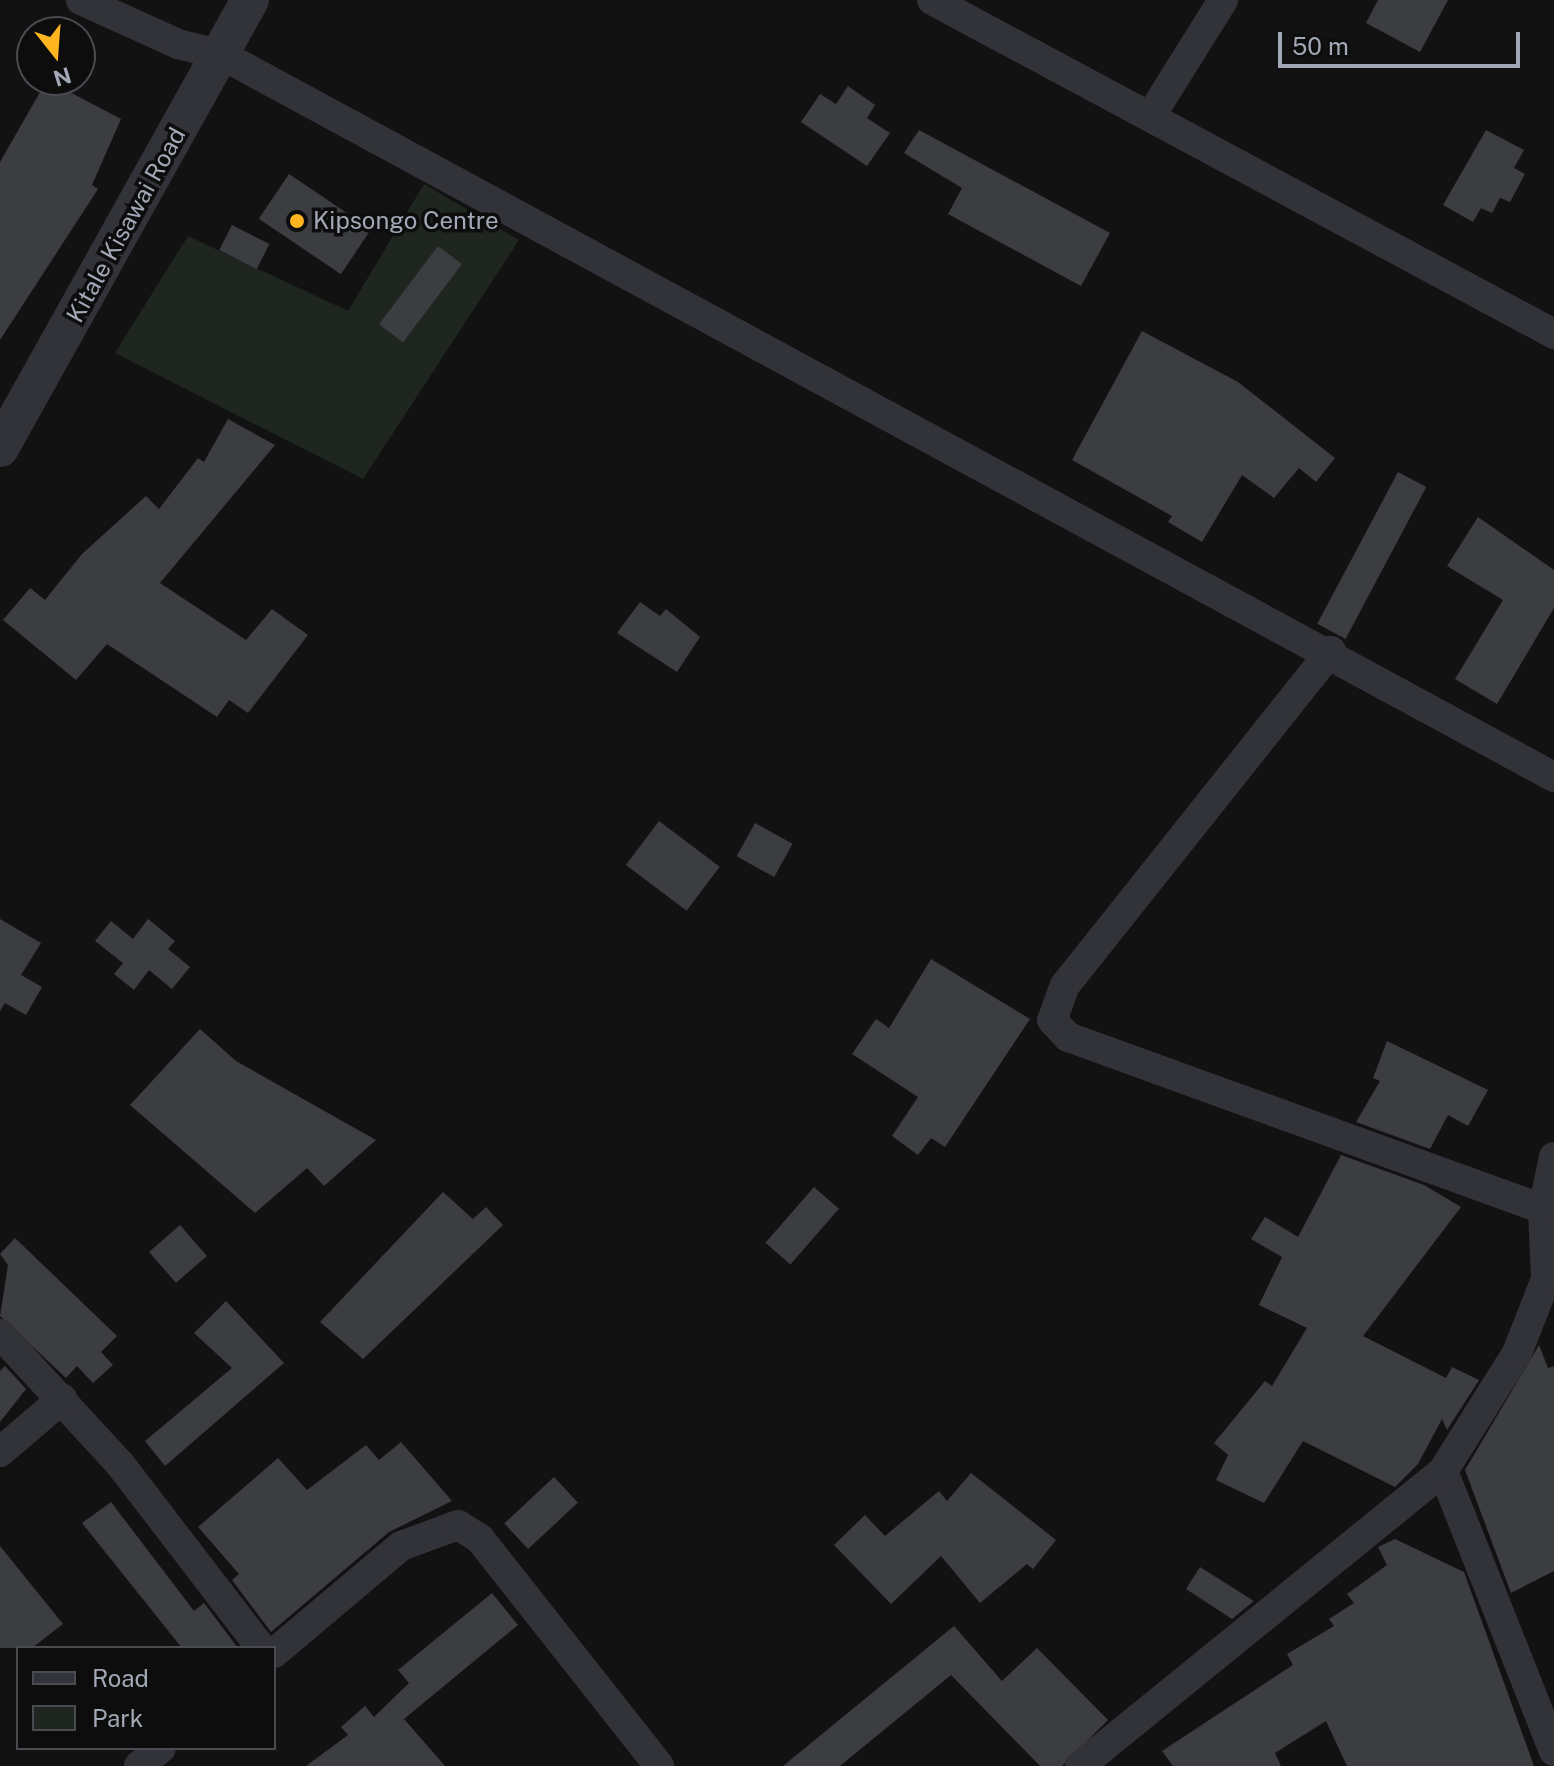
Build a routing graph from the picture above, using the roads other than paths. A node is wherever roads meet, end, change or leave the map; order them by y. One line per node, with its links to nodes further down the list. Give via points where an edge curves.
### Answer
1 (81, 0): 5 (street, via 178,44)
2 (250, 0): 5 (street, Kitale Kisawai Road)
3 (932, 0): 6 (street)
4 (1223, 0): 6 (street)
5 (222, 55): 8 (street, Kitale Kisawai Road); 9 (street)
6 (1150, 117): 7 (street)
7 (1554, 334)
8 (0, 448)
9 (1331, 651): 10 (street); 12 (street, via 1065,985 1052,1020 1068,1037)
10 (1554, 777)
11 (1554, 1157): 12 (street)
12 (1543, 1209): 16 (street, via 1546,1279 1517,1353)
13 (0, 1334): 14 (street)
14 (62, 1399): 15 (street); 17 (street)
15 (0, 1452)
16 (1443, 1471): 20 (street); 23 (street)
17 (259, 1646)
18 (276, 1651): 22 (street, via 401,1546 458,1525 480,1539)
19 (159, 1750): 21 (street)
20 (1554, 1751)
21 (139, 1766)
22 (659, 1766)
23 (1080, 1766)

